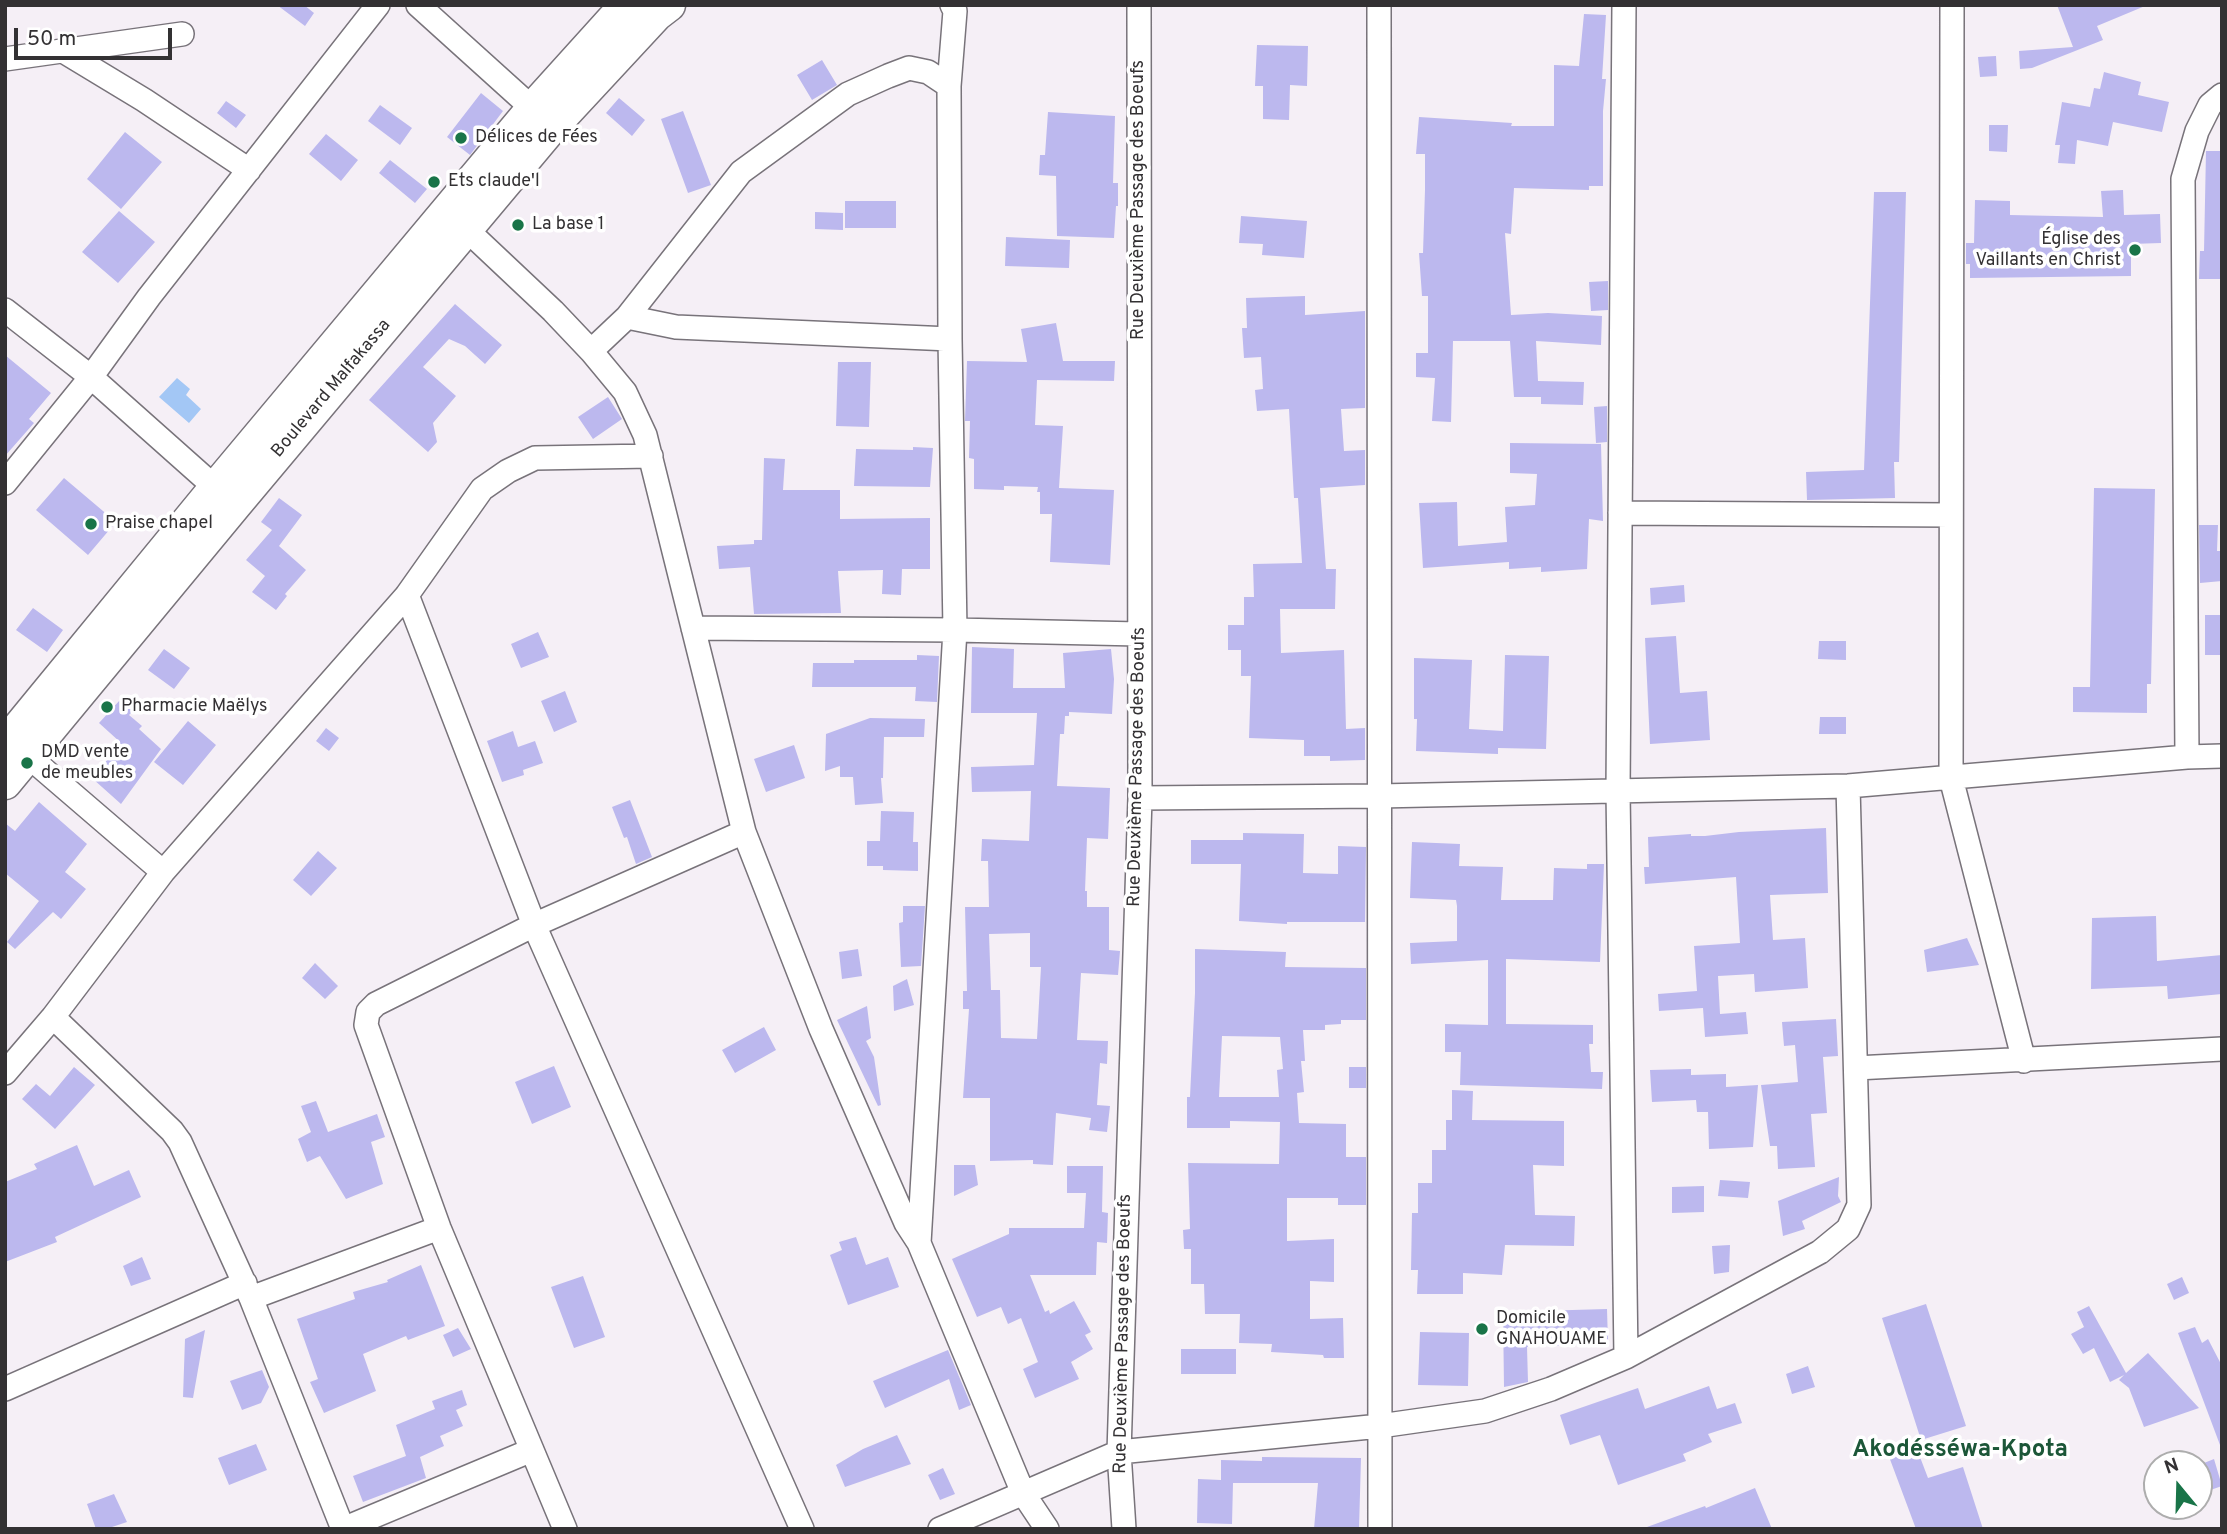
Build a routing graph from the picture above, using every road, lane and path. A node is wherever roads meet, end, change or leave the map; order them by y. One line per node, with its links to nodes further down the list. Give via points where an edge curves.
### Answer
1 (378, 5): 16 (street)
2 (418, 5): 15 (street)
3 (626, 5): 15 (main road, Boulevard Malfakassa)
4 (669, 5): 15 (main road, Boulevard Malfakassa)
5 (952, 5): 13 (street)
6 (1139, 5): 31 (street, Rue Deuxième Passage des Boeufs)
7 (1379, 5): 39 (street)
8 (1624, 5): 26 (street)
9 (1952, 5): 27 (street)
10 (182, 34): 11 (street)
11 (63, 51): 12 (street); 16 (street)
12 (5, 59)
13 (949, 86): 19 (street, via 928,72 909,68 848,94 741,172); 20 (street)
14 (2222, 95): 34 (street, via 2210,105 2197,131 2183,179)
15 (542, 117): 17 (main road, Boulevard Malfakassa); 25 (main road, Boulevard Malfakassa)
16 (249, 170): 22 (street)
17 (467, 230): 21 (street); 25 (main road, Boulevard Malfakassa)
18 (5, 310): 22 (street)
19 (627, 317): 20 (street, via 676,327); 21 (street)
20 (950, 339): 30 (street)
21 (591, 351): 23 (street, via 625,393)
22 (91, 377): 24 (street); 25 (street)
23 (651, 456): 28 (street, via 536,458 508,471 482,489); 29 (street)
24 (5, 483)
25 (225, 496): 32 (main road, Boulevard Malfakassa)
26 (1620, 513): 27 (street); 38 (street)
27 (1951, 515): 35 (street)
28 (407, 595): 42 (street); 43 (street)
29 (693, 628): 30 (street); 41 (street)
30 (955, 630): 31 (street); 50 (street)
31 (1139, 634): 40 (street, Rue Deuxième Passage des Boeufs)
32 (16, 750): 36 (main road, Boulevard Malfakassa); 42 (street)
33 (2222, 756): 34 (street)
34 (2187, 757): 35 (street)
35 (1951, 778): 37 (street); 46 (street)
36 (5, 783)
37 (1848, 786): 38 (street); 47 (street)
38 (1618, 791): 39 (street); 52 (street)
39 (1379, 796): 40 (street); 54 (street)
40 (1140, 798): 56 (street, Rue Deuxième Passage des Boeufs)
41 (744, 832): 43 (street); 50 (street, via 821,1028)
42 (163, 872): 44 (street)
43 (534, 925): 49 (street, via 368,1012 366,1025); 60 (street)
44 (53, 1017): 48 (street); 51 (street, via 180,1142)
45 (2222, 1049): 46 (street)
46 (2024, 1061): 47 (street)
47 (1856, 1068): 52 (street, via 1859,1205 1847,1229 1820,1252)
48 (5, 1073)
49 (439, 1228): 51 (street); 55 (street)
50 (919, 1244): 57 (street)
51 (248, 1291): 53 (street); 58 (street)
52 (1626, 1357): 54 (street, via 1551,1390 1485,1411)
53 (5, 1389)
54 (1380, 1426): 56 (street); 64 (street)
55 (532, 1450): 58 (street); 59 (street)
56 (1119, 1452): 57 (street); 63 (street, Rue Deuxième Passage des Boeufs)
57 (1023, 1493): 61 (street); 62 (street)
58 (343, 1529)
59 (565, 1529)
60 (802, 1529)
61 (940, 1529)
62 (1047, 1529)
63 (1124, 1529)
64 (1380, 1529)

